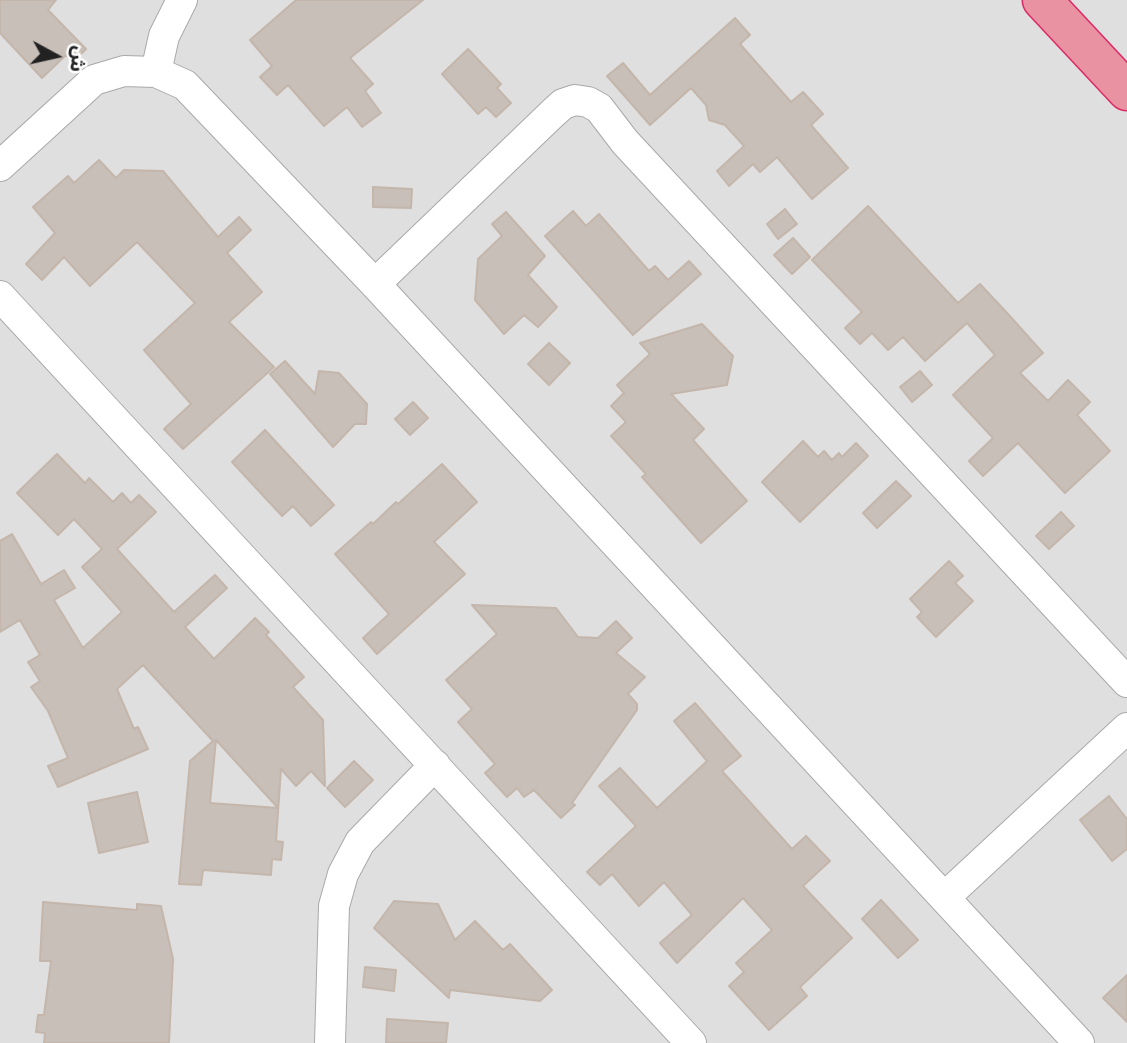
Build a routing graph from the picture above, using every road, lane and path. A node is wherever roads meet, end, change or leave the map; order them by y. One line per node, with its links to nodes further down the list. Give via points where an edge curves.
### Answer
1 (182, 0): 3 (street, via 164,36)
2 (1042, 0): 4 (highway)
3 (156, 72): 5 (street, via 124,71 94,80); 6 (street, via 185,85)
4 (1127, 91)
5 (0, 166)
6 (375, 284): 8 (street, via 563,104 588,102 599,108 625,142); 11 (street)
7 (0, 296): 10 (street)
8 (1127, 682)
9 (1127, 727): 11 (street)
10 (435, 765): 12 (street); 13 (street, via 360,842 343,874 334,906)
11 (945, 897): 14 (street)
12 (688, 1042)
13 (330, 1043)
14 (1079, 1043)

